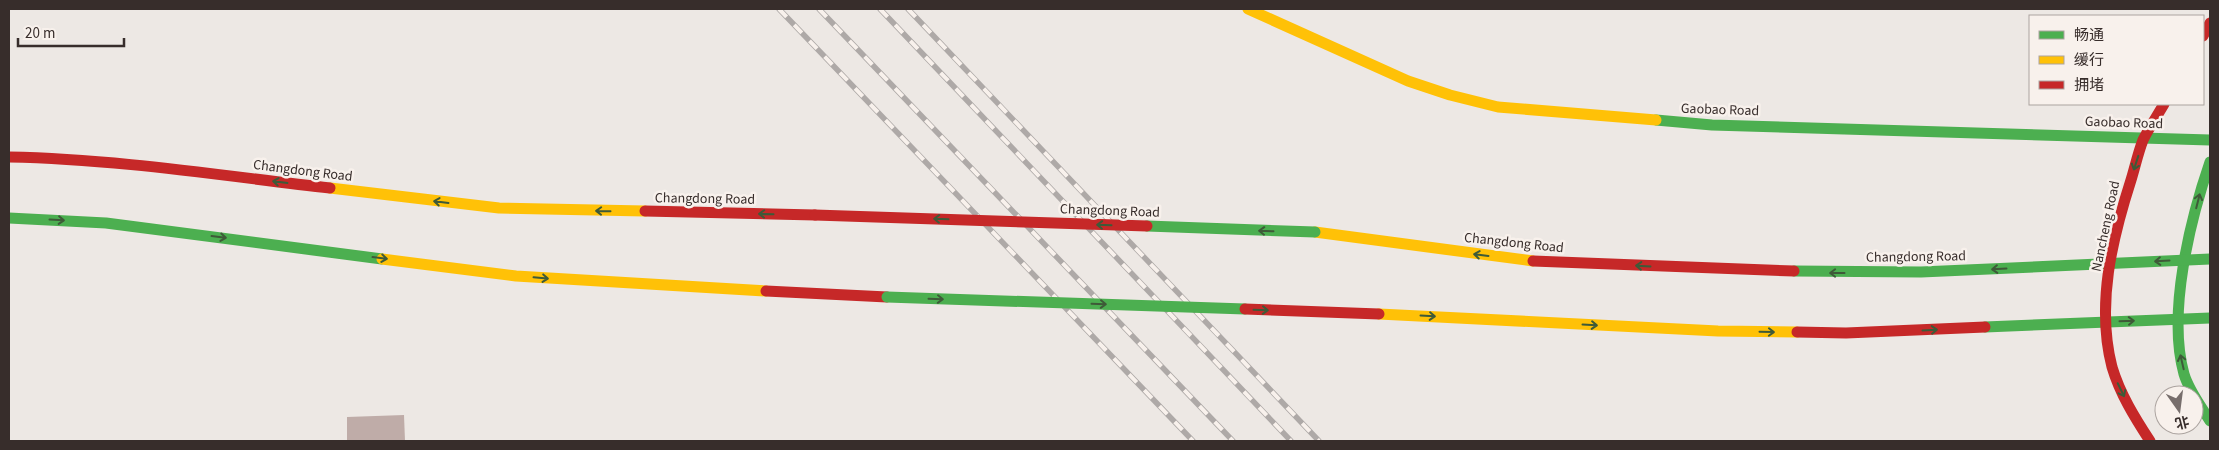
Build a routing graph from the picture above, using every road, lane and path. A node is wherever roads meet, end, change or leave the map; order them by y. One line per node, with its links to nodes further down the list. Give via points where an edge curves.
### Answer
1 (1248, 9): 5 (main road, Gaobao Road, via 1408,81 1498,107 1712,125)
2 (2210, 23): 3 (main road)
3 (2204, 34)
4 (2163, 105): 5 (main road, Nancheng Road)
5 (2144, 138): 6 (main road, Gaobao Road); 12 (main road, Nancheng Road, one-way to 12, via 2123,202)
6 (2210, 140)
7 (9, 157): 12 (main road, Changdong Road, one-way to 7, bridge, via 1921,272 1752,271 1522,260 1315,232 498,208 122,164)
8 (2210, 162): 11 (main road, one-way to 8, via 2201,186)
9 (9, 218): 15 (main road, one-way to 15, bridge, via 106,223 516,276 642,285 1380,314 1718,331 1846,333)
10 (2210, 259): 11 (main road, Changdong Road)
11 (2186, 260): 12 (main road, Changdong Road, one-way to 12); 14 (main road)
12 (2111, 264): 15 (main road, Nancheng Road)
13 (2210, 318): 14 (main road)
14 (2180, 319): 15 (main road, one-way to 14); 16 (main road, one-way to 14, via 2184,374)
15 (2107, 322): 17 (main road, Nancheng Road, one-way to 17, via 2109,355 2118,384)
16 (2210, 421)
17 (2150, 441)

